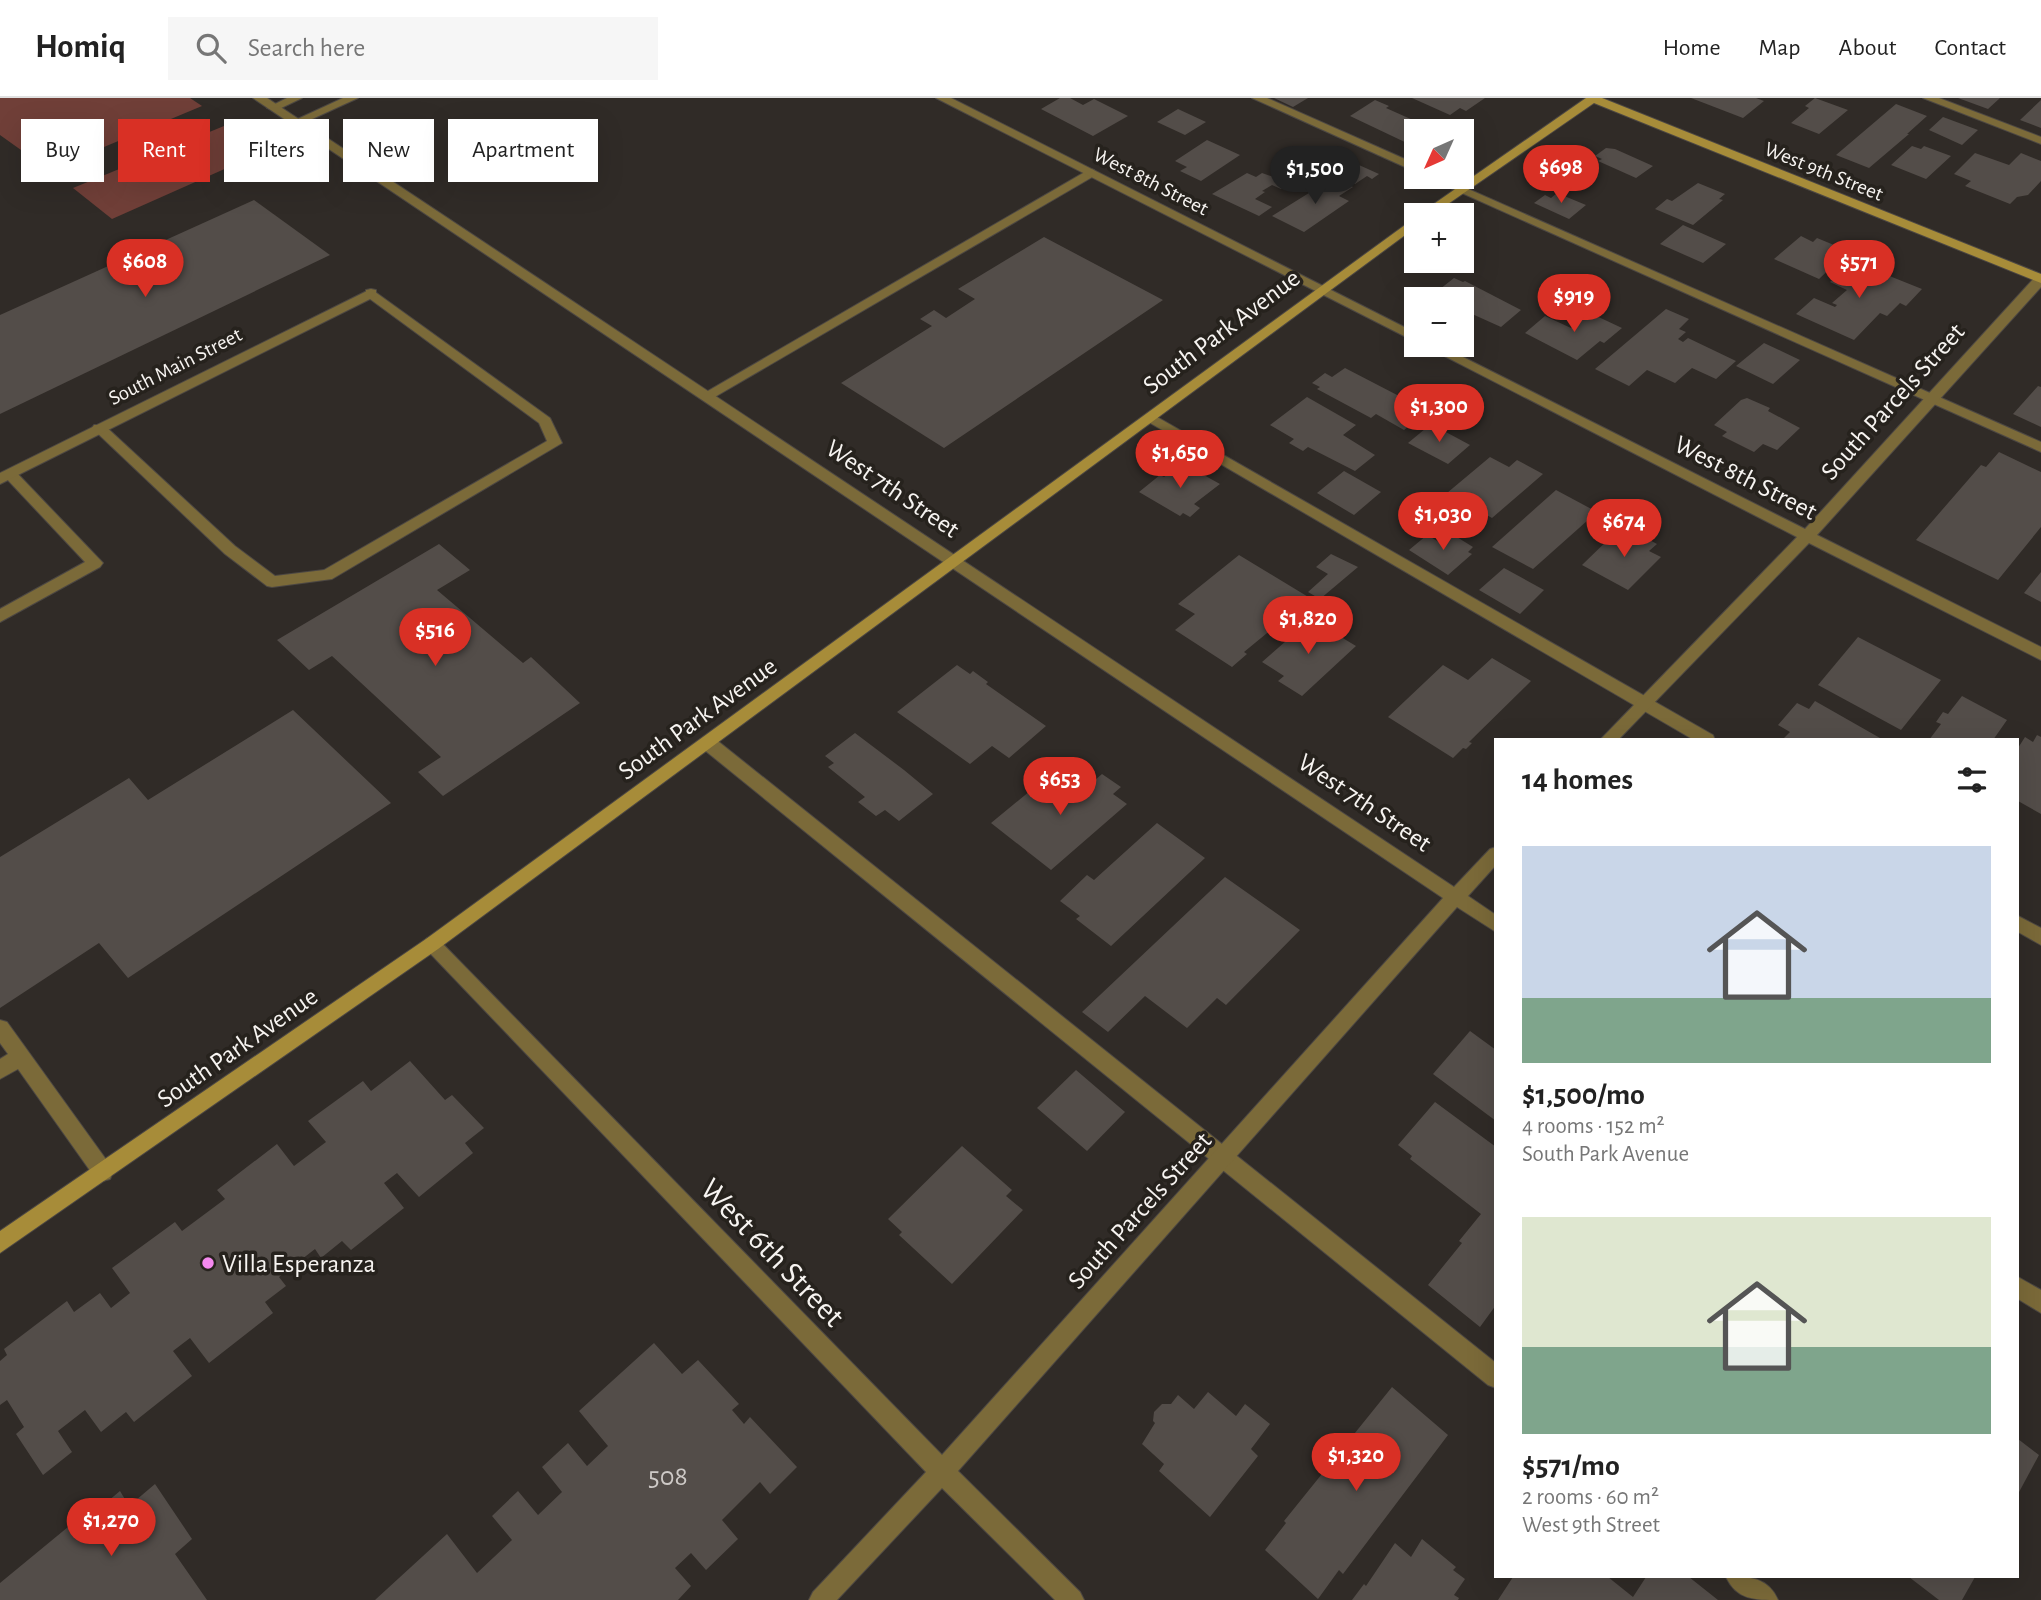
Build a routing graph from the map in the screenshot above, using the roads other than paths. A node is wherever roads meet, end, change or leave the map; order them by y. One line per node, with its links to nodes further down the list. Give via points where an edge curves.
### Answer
1 (259, 98): 8 (street, West 7th Street)
2 (296, 98): 8 (street)
3 (352, 98): 10 (street)
4 (1258, 98): 13 (street)
5 (1593, 98): 15 (street); 19 (street, West 9th Street)
6 (1928, 98): 11 (street)
7 (946, 99): 14 (street, West 8th Street)
8 (273, 108): 9 (street, West 7th Street)
9 (289, 119)
10 (304, 119)
11 (2041, 141)
12 (329, 145): 23 (street, West 7th Street)
13 (1404, 164)
14 (1090, 173): 20 (street, West 8th Street); 23 (street)
15 (1474, 179)
16 (1460, 189): 17 (street); 24 (street)
17 (1441, 203)
18 (1404, 230): 20 (street, South Park Avenue)
19 (2041, 279): 24 (street, South Parcels Street)
20 (1320, 290): 21 (street, West 8th Street); 25 (street, South Park Avenue)
21 (1404, 332)
22 (1453, 357): 29 (street, West 8th Street)
23 (708, 395): 30 (street, West 7th Street)
24 (1933, 398): 27 (street); 29 (street, South Parcels Street)
25 (1150, 417): 30 (street, South Park Avenue); 33 (street)
26 (99, 428): 26 (street, South Main Street, via 371,293 546,422 555,443 327,575 272,582 230,550); 28 (street, South Main Street)
27 (2041, 447)
28 (5, 477): 31 (street, via 95,564)
29 (1808, 535): 32 (street, West 8th Street); 33 (street, South Parcels Street)
30 (951, 562): 36 (street, South Park Avenue); 38 (street, West 7th Street)
31 (0, 616)
32 (2041, 654)
33 (1644, 703): 34 (street, South Parcels Street); 35 (street)
34 (1610, 738)
35 (1704, 738)
36 (708, 743): 42 (street, South Park Avenue); 46 (street)
37 (1494, 856): 38 (street, South Parcels Street)
38 (1455, 896): 39 (street, West 7th Street); 46 (street, South Parcels Street)
39 (1494, 924)
40 (2019, 924): 41 (street)
41 (2041, 937)
42 (432, 944): 47 (street, South Park Avenue); 52 (street, West 6th Street)
43 (0, 1028): 44 (street)
44 (20, 1057): 45 (street); 47 (street)
45 (0, 1070)
46 (1222, 1158): 51 (street); 52 (street, South Parcels Street)
47 (103, 1172): 48 (street, South Park Avenue)
48 (0, 1243)
49 (2019, 1288): 50 (street)
50 (2041, 1303)
51 (1494, 1375)
52 (942, 1472): 54 (street, South Parcels Street); 55 (street, West 6th Street)
53 (1739, 1578): 56 (street)
54 (821, 1600)
55 (1072, 1600)
56 (1766, 1600)

